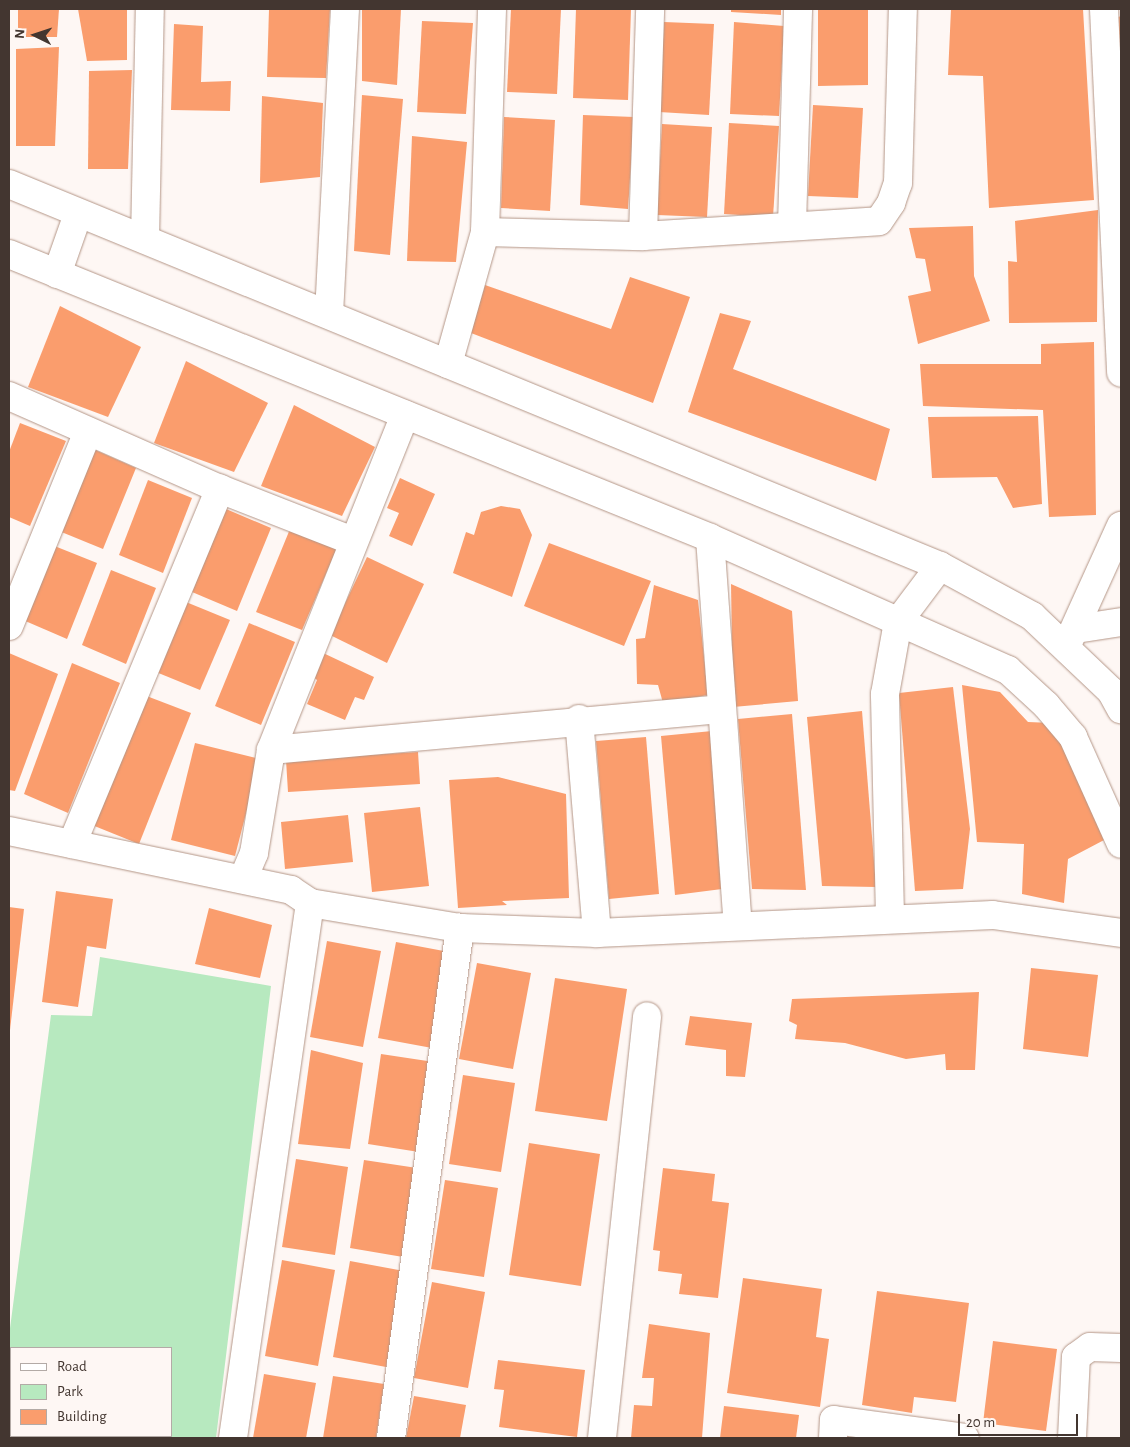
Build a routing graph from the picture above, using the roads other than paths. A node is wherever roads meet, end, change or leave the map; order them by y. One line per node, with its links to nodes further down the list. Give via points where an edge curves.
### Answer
1 (150, 9): 13 (street)
2 (345, 9): 16 (street)
3 (492, 9): 11 (street)
4 (650, 9): 12 (street)
5 (798, 9): 10 (street)
6 (903, 9): 10 (street, via 898,183 892,203 879,221)
7 (1104, 9): 18 (street)
8 (9, 184): 9 (street)
9 (78, 214): 13 (street); 15 (street)
10 (792, 226): 12 (street)
11 (485, 232): 12 (street); 17 (street)
12 (643, 236)
13 (145, 239): 16 (street)
14 (9, 254): 15 (street)
15 (58, 274): 20 (street)
16 (329, 314): 17 (street)
17 (448, 364): 26 (street)
18 (1121, 373)
19 (9, 396): 21 (street)
20 (405, 415): 24 (street); 25 (street)
21 (88, 431): 22 (street); 29 (street)
22 (220, 489): 25 (street); 36 (street)
23 (1121, 526): 30 (street)
24 (710, 538): 27 (street); 31 (street)
25 (353, 541): 34 (street)
26 (940, 566): 27 (street); 30 (street)
27 (898, 622): 37 (street, via 1008,670 1046,705 1073,736); 40 (street, via 884,694)
28 (1121, 622): 30 (street)
29 (9, 626)
30 (1071, 638): 32 (street)
31 (720, 709): 33 (street); 41 (street)
32 (1121, 709)
33 (578, 719): 34 (street); 43 (street)
34 (271, 750): 38 (street, via 254,853)
35 (9, 831): 36 (street)
36 (72, 844): 38 (street)
37 (1121, 844)
38 (243, 879): 39 (street, via 291,890)
39 (310, 903): 42 (street); 47 (street)
40 (890, 917): 41 (street); 44 (street, via 993,915)
41 (738, 925): 43 (street)
42 (460, 928): 43 (street); 48 (street)
43 (597, 933)
44 (1121, 933)
45 (647, 1016): 49 (street)
46 (1121, 1348): 52 (street, via 1090,1347 1076,1357)
47 (233, 1438)
48 (391, 1438)
49 (602, 1438)
50 (833, 1438): 51 (street, via 834,1420)
51 (964, 1438)
52 (1072, 1438)

